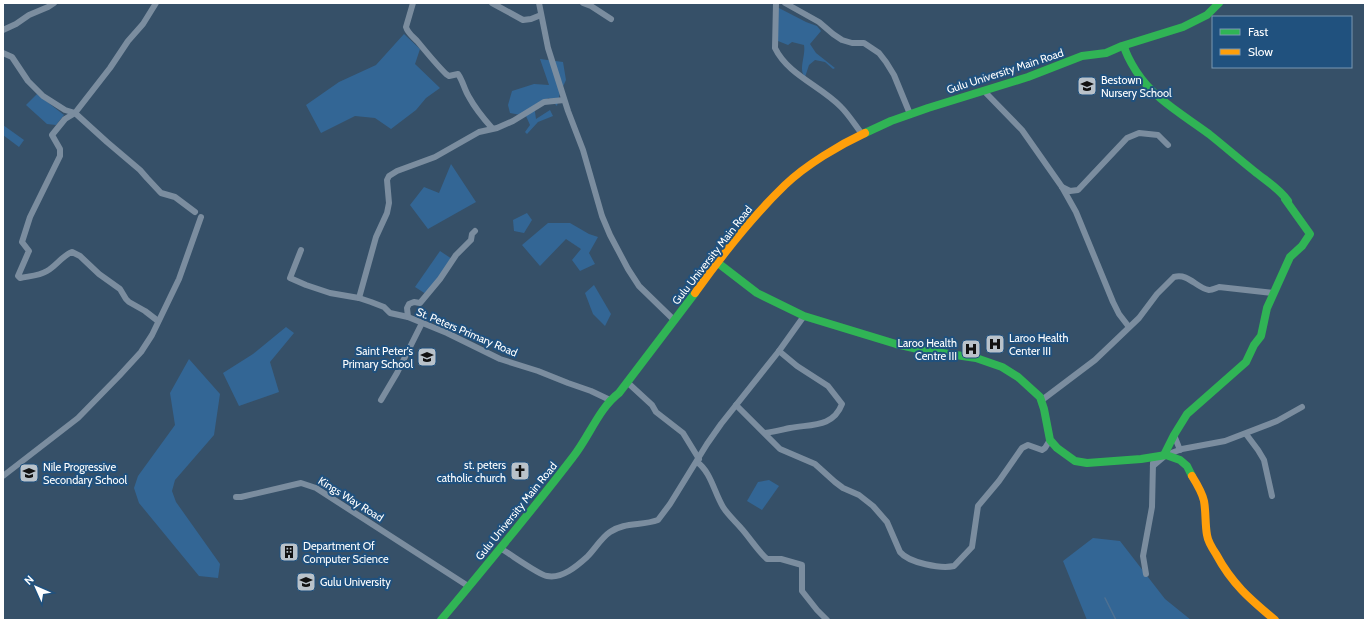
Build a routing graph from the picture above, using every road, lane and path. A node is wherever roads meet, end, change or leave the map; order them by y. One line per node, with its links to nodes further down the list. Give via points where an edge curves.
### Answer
1 (54, 3): 13 (street)
2 (156, 3): 18 (street)
3 (413, 3): 20 (street, via 407,31 448,76 458,74 469,98)
4 (492, 3): 11 (street, via 523,20)
5 (538, 3): 11 (street)
6 (583, 3): 10 (street)
7 (776, 3): 21 (street, via 775,48 778,54 788,66 842,107)
8 (785, 3): 19 (street, via 819,22 842,40 852,43 864,42 879,53 894,76)
9 (1220, 3): 14 (street, Gulu University Main Road, via 1198,20)
10 (592, 5): 12 (street)
11 (541, 15): 17 (street)
12 (611, 19)
13 (3, 30)
14 (1124, 46): 16 (street, Gulu University Main Road, via 1106,53 1082,56 1028,77); 29 (street, via 1127,58 1151,92 1281,191 1310,233 1290,258)
15 (3, 53): 18 (street, via 12,57 43,96 65,110)
16 (984, 90): 19 (street, Gulu University Main Road); 23 (street, via 1022,130)
17 (564, 100): 20 (street, via 544,102 514,121); 33 (street, via 610,235 639,286)
18 (75, 113): 24 (street, via 140,170 161,193 174,197); 34 (street, via 65,119 52,135 60,150 60,156 30,217 22,242 29,251 18,276 20,278 47,272 72,252 120,289 129,302)
19 (910, 114): 21 (street, Gulu University Main Road)
20 (492, 128): 30 (street, via 479,132 435,157 397,171 388,178 387,213 376,237)
21 (862, 134): 28 (street, Gulu University Main Road, via 818,159 786,184 737,237)
22 (1168, 145): 23 (street, via 1158,135 1139,133 1131,136 1126,138 1078,190 1070,191)
23 (1062, 187): 36 (street, via 1076,212 1113,302)
24 (195, 212)
25 (202, 217): 34 (street, via 179,279)
26 (475, 231): 32 (street, via 471,240 456,255 420,303 408,304)
27 (300, 250): 30 (street, St. Peters Primary Road, via 290,278 310,286)
28 (718, 263): 31 (street, via 758,293); 33 (street, Gulu University Main Road)
29 (1273, 293): 36 (street, via 1219,287 1210,290 1184,276 1177,276 1170,279); 46 (street, via 1261,336 1246,362 1187,414)
30 (359, 298): 32 (street, St. Peters Primary Road, via 384,307 390,313)
31 (804, 316): 37 (street); 41 (street, via 896,344 976,358 1002,367 1018,376)
32 (408, 317): 35 (street, St. Peters Primary Road)
33 (674, 320): 38 (street, Gulu University Main Road)
34 (158, 321): 53 (street, via 141,352 78,418)
35 (422, 323): 39 (street); 40 (street, St. Peters Primary Road, via 500,359 538,371)
36 (1129, 327): 41 (street, via 1095,360)
37 (779, 351): 42 (street); 44 (street, via 828,386 842,404 823,424)
38 (627, 382): 40 (street, Gulu University Main Road); 51 (street, via 656,412 683,433)
39 (381, 400)
40 (610, 400): 56 (street, Gulu University Main Road, via 580,448)
41 (1042, 400): 47 (street)
42 (736, 405): 44 (street); 51 (street)
43 (1302, 407): 45 (street)
44 (765, 432): 47 (street, via 780,449 815,464 835,482 873,506 887,522 903,556 935,566 951,567 972,548 978,506 1022,448 1028,445 1042,450)
45 (1246, 434): 48 (street, via 1226,441); 54 (street, via 1264,460)
46 (1174, 435): 48 (street); 49 (street)
47 (1050, 440): 50 (street, via 1068,457 1082,463)
48 (1180, 450): 49 (street)
49 (1165, 455): 50 (street); 52 (street); 61 (street, via 1180,460 1187,466 1200,490 1204,502 1207,535 1220,562 1239,589)
50 (1153, 457): 52 (street)
51 (698, 460): 56 (street, via 658,520 615,529 578,566 561,574 548,577); 60 (street, via 727,513 758,550 767,559 781,559 802,565 802,591)
52 (1153, 466): 57 (street, via 1152,507 1143,556)
53 (3, 476)
54 (1272, 496)
55 (236, 497): 58 (street, Kings Way Road, via 297,483 308,484)
56 (500, 548): 58 (street, Gulu University Main Road)
57 (1146, 574)
58 (468, 586): 59 (street, Gulu University Main Road)
59 (444, 619)
60 (827, 620)
61 (1275, 620)

